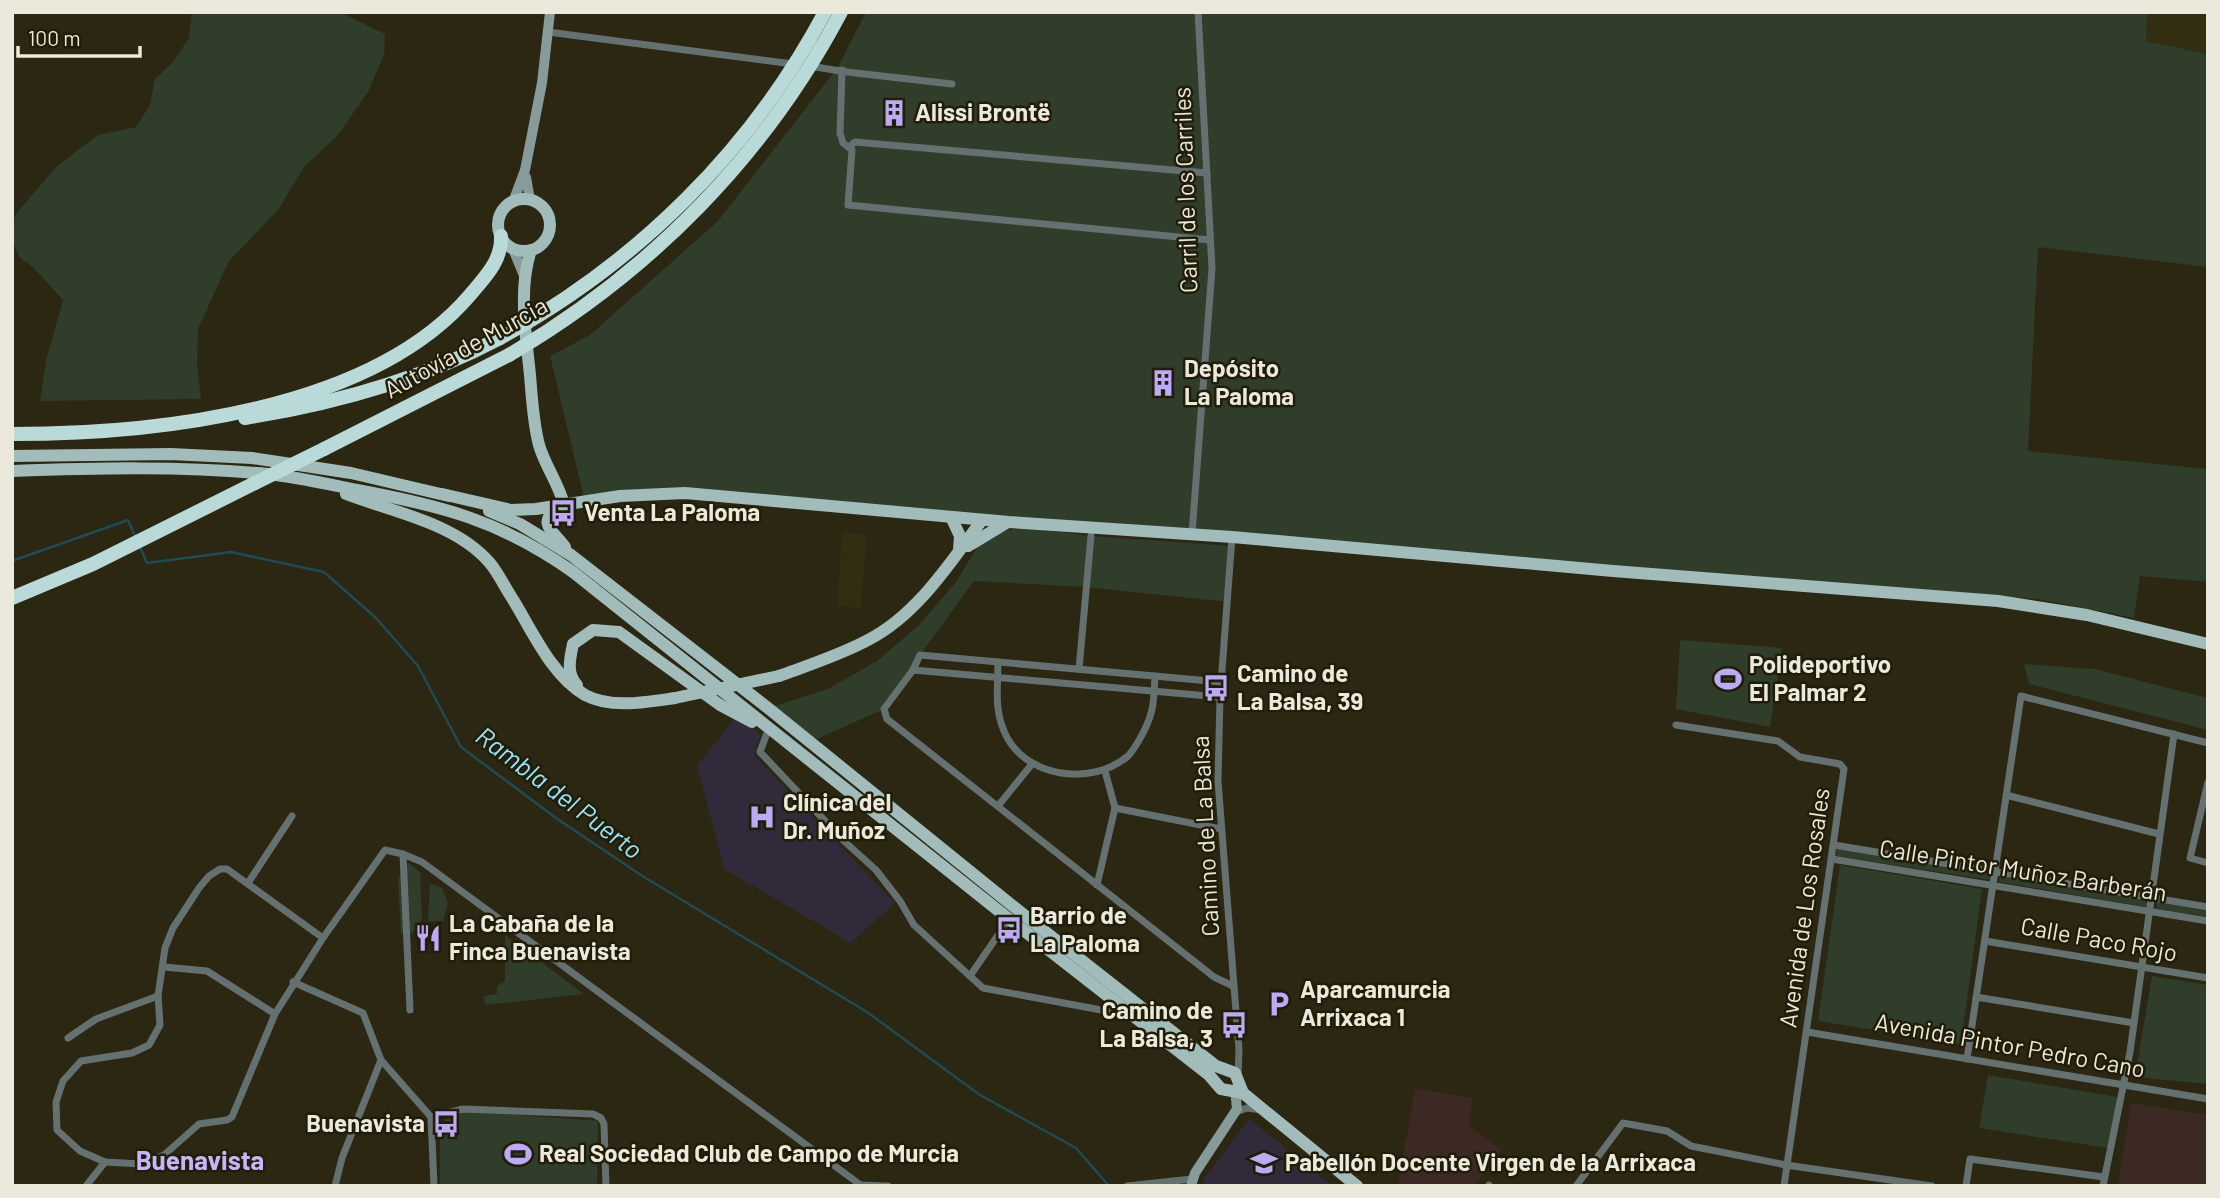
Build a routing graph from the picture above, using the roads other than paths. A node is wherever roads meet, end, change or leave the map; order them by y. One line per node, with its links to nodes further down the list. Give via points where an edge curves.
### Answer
1 (550, 12): 5 (street)
2 (825, 12): 18 (highway, Autovía de Murcia, bridge, via 760,114 711,174 601,274 499,338 387,384 269,414 138,431)
3 (841, 12): 32 (highway, Autovía de Murcia, bridge, via 771,123 729,175 689,218 606,291 509,355 164,529)
4 (1198, 12): 10 (street, Carril de los Carriles)
5 (548, 32): 6 (street); 9 (street)
6 (842, 70): 7 (street); 8 (street, via 839,133)
7 (952, 84)
8 (849, 147): 10 (street, via 855,142); 14 (street, via 848,205)
9 (525, 170): 11 (street); 12 (street)
10 (1207, 173): 14 (street, Carril de los Carriles)
11 (530, 200): 12 (main road); 16 (main road, via 545,210 550,221 546,239)
12 (513, 202): 13 (main road, via 500,216)
13 (501, 236): 15 (main road); 18 (highway, via 494,265 454,312 402,353 351,379 210,418)
14 (1210, 240): 27 (street, Carril de los Carriles, via 1212,268)
15 (513, 248): 16 (main road); 17 (street)
16 (531, 250): 17 (main road)
17 (525, 280): 23 (main road, via 535,427)
18 (12, 435)
19 (12, 456): 22 (main road, via 252,458 351,473)
20 (12, 471): 21 (main road, via 230,471)
21 (315, 482): 41 (main road, via 458,535 489,562 549,658); 46 (main road, via 456,511 542,550)
22 (442, 494): 23 (main road, via 511,510); 31 (main road, via 520,524)
23 (564, 505): 24 (main road, via 685,493); 31 (main road, via 547,520)
24 (951, 517): 25 (main road); 30 (main road, via 960,536)
25 (982, 520): 26 (main road); 30 (main road)
26 (1009, 522): 27 (main road); 30 (main road)
27 (1192, 534): 29 (main road)
28 (1091, 536): 35 (street)
29 (1232, 537): 33 (main road, via 2024,604); 39 (street, Camino de La Balsa)
30 (959, 552): 41 (main road, bridge, via 904,615 870,639 814,664 675,698 637,703)
31 (571, 555): 66 (main road)
32 (12, 598)
33 (2208, 644)
34 (998, 662): 35 (street); 36 (street, via 920,655); 38 (street)
35 (1079, 669): 37 (street)
36 (913, 670): 38 (street); 52 (street, via 884,709 887,719)
37 (1155, 676): 39 (street); 40 (street)
38 (998, 678): 40 (street); 48 (street, via 996,704 1004,732)
39 (1221, 681): 42 (street, Camino de La Balsa)
40 (1154, 692): 42 (street); 49 (street, via 1151,721 1130,754)
41 (586, 696): 44 (main road, via 572,680 573,644 593,630 619,632 720,705)
42 (1220, 697): 55 (street, Camino de La Balsa)
43 (1676, 725): 57 (street, Avenida de Los Rosales, via 1779,741 1800,757 1840,764 1844,769)
44 (768, 730): 46 (main road); 76 (street, via 760,752 876,870 914,925)
45 (2174, 734): 47 (street); 51 (street, via 2021,696); 56 (street)
46 (786, 742): 69 (main road)
47 (2208, 743)
48 (1032, 764): 49 (street, via 1057,772); 52 (street)
49 (1105, 771): 53 (street)
50 (2208, 782): 60 (street, via 2190,858)
51 (2006, 795): 56 (street); 61 (street)
52 (998, 806): 63 (street)
53 (1115, 808): 55 (street); 63 (street)
54 (292, 816): 62 (street)
55 (1221, 829): 79 (street, Camino de La Balsa)
56 (2159, 834): 65 (street)
57 (1834, 845): 59 (street, Avenida de Los Rosales); 61 (street, Calle Pintor Muñoz Barberán)
58 (403, 854): 72 (street, via 385,850); 82 (street); 99 (street, via 422,862)
59 (1832, 859): 64 (street, Calle Pintor Muñoz Barberán); 86 (street, Avenida de Los Rosales)
60 (2208, 863)
61 (1995, 871): 64 (street); 65 (street, Calle Pintor Muñoz Barberán)
62 (248, 883): 72 (street); 74 (street, via 227,869 209,876 173,928 164,948)
63 (1097, 885): 79 (street, via 1214,977)
64 (1993, 886): 68 (street, Calle Pintor Muñoz Barberán); 73 (street)
65 (2152, 897): 67 (street, Calle Pintor Muñoz Barberán); 68 (street)
66 (1004, 900): 69 (main road); 70 (main road)
67 (2208, 907)
68 (2150, 912): 71 (street, Calle Pintor Muñoz Barberán); 75 (street)
69 (1009, 919): 70 (main road); 76 (street); 84 (main road)
70 (1029, 919): 91 (main road)
71 (2208, 921)
72 (323, 938): 78 (street)
73 (1985, 941): 75 (street, Calle Paco Rojo); 81 (street)
74 (164, 967): 80 (street); 83 (street, via 207,971)
75 (2141, 968): 77 (street, Calle Paco Rojo); 85 (street)
76 (970, 976): 84 (street, via 983,988)
77 (2208, 978)
78 (293, 982): 83 (street); 89 (street, via 363,1013)
79 (1234, 986): 91 (street, Camino de La Balsa, via 1239,1050)
80 (158, 996): 87 (street, via 96,1019); 95 (street, via 160,1025 149,1045 132,1053 81,1061 63,1081 57,1130 79,1151)
81 (1976, 997): 85 (street); 88 (street)
82 (410, 1010)
83 (275, 1014): 95 (street, via 232,1117 199,1124 164,1155 141,1164)
84 (1134, 1016): 91 (main road, via 1209,1075)
85 (2134, 1023): 90 (street)
86 (1807, 1032): 88 (street, Avenida Pintor Pedro Cano); 96 (street, Avenida de Los Rosales)
87 (68, 1038)
88 (1967, 1059): 90 (street, Avenida Pintor Pedro Cano)
89 (381, 1060): 94 (street); 102 (street)
90 (2124, 1086): 92 (street, Avenida Pintor Pedro Cano); 97 (street)
91 (1233, 1088): 93 (main road); 93 (street, via 1249,1108); 98 (street)
92 (2208, 1099)
93 (1267, 1112): 107 (main road)
94 (431, 1117): 103 (street); 104 (street, via 463,1109 593,1114 604,1124)
95 (105, 1162): 101 (street)
96 (1786, 1165): 108 (street, via 1691,1146 1667,1131 1623,1123); 109 (street, Avenida de Los Rosales); 110 (street)
97 (2104, 1177): 111 (street, via 1970,1158); 112 (street)
98 (1192, 1183): 100 (street)
99 (861, 1185): 105 (street)
100 (1138, 1185): 106 (street)
101 (86, 1186)
102 (335, 1186)
103 (434, 1186)
104 (607, 1186)
105 (888, 1186)
106 (1127, 1186)
107 (1357, 1186)
108 (1576, 1186)
109 (1784, 1186)
110 (1932, 1186)
111 (1966, 1186)
112 (2103, 1186)

